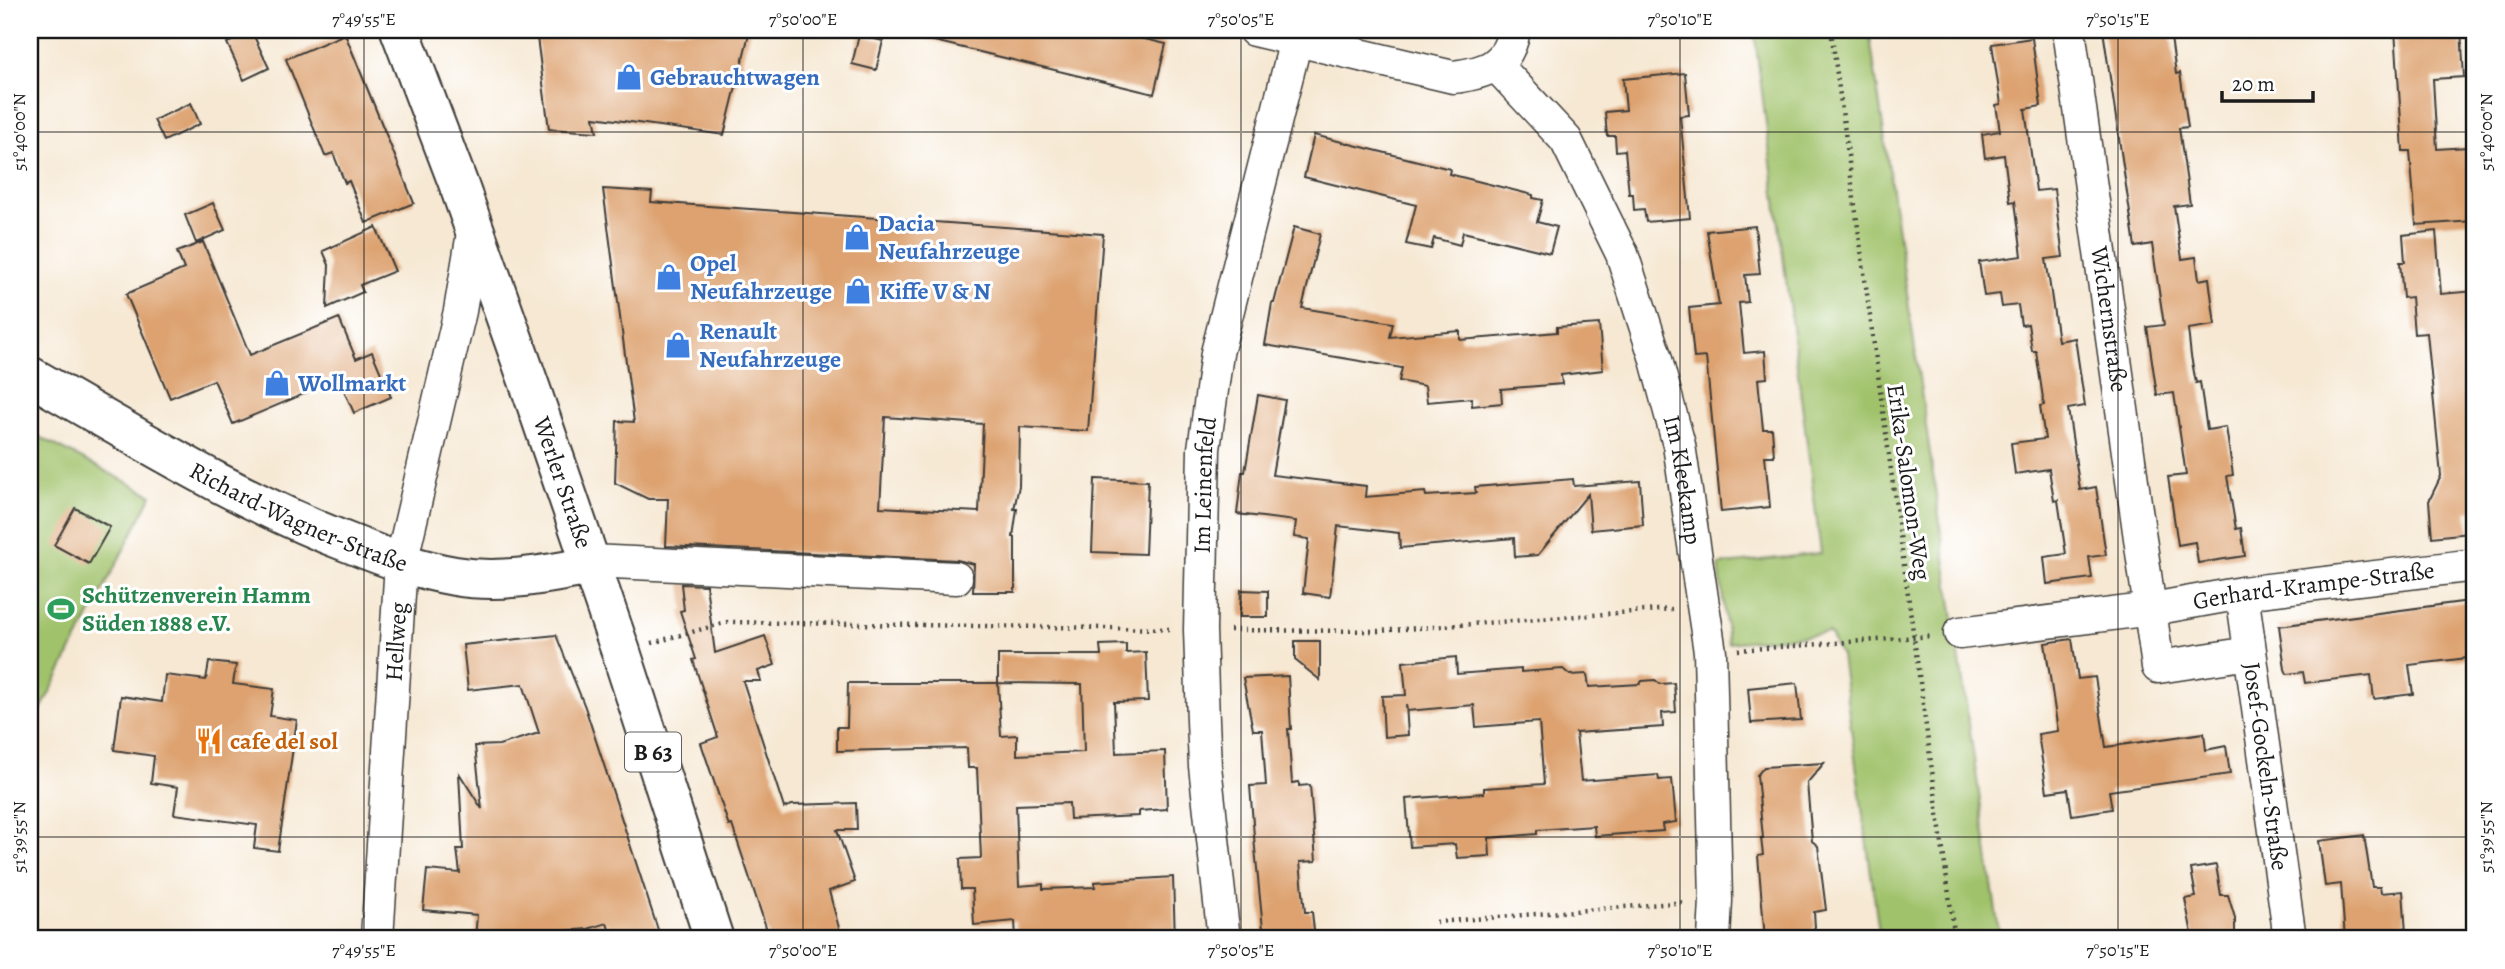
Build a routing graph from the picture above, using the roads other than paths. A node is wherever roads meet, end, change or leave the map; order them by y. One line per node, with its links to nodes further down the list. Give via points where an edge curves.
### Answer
1 (400, 30): 7 (main road, Werler Straße)
2 (1254, 30): 5 (street)
3 (1514, 30): 6 (street, via 1508,50)
4 (2069, 30): 14 (street, Wichernstraße)
5 (1296, 40): 6 (street, via 1453,76 1477,74); 19 (street, Im Leinenfeld, via 1217,353 1204,449 1200,630 1205,766)
6 (1496, 65): 20 (street, Im Kleekamp, via 1566,139 1622,254 1679,445 1710,652)
7 (474, 227): 9 (street, Hellweg, via 460,311); 10 (main road, Werler Straße)
8 (30, 376): 9 (main road, Richard-Wagner-Straße, via 298,523)
9 (401, 563): 10 (main road, Richard-Wagner-Straße, via 457,577 511,580); 17 (street, Hellweg)
10 (591, 563): 12 (street); 18 (main road, Werler Straße / B 63)
11 (2475, 565): 13 (street, Gerhard-Krampe-Straße)
12 (956, 578)
13 (2242, 593): 14 (street, Gerhard-Krampe-Straße); 16 (street, Josef-Gockeln-Straße)
14 (2152, 609): 15 (street, Gerhard-Krampe-Straße); 16 (street, via 2158,667)
15 (1960, 633)
16 (2250, 653): 21 (street, Josef-Gockeln-Straße)
17 (377, 939)
18 (714, 939)
19 (1224, 939)
20 (1714, 939)
21 (2290, 939)

